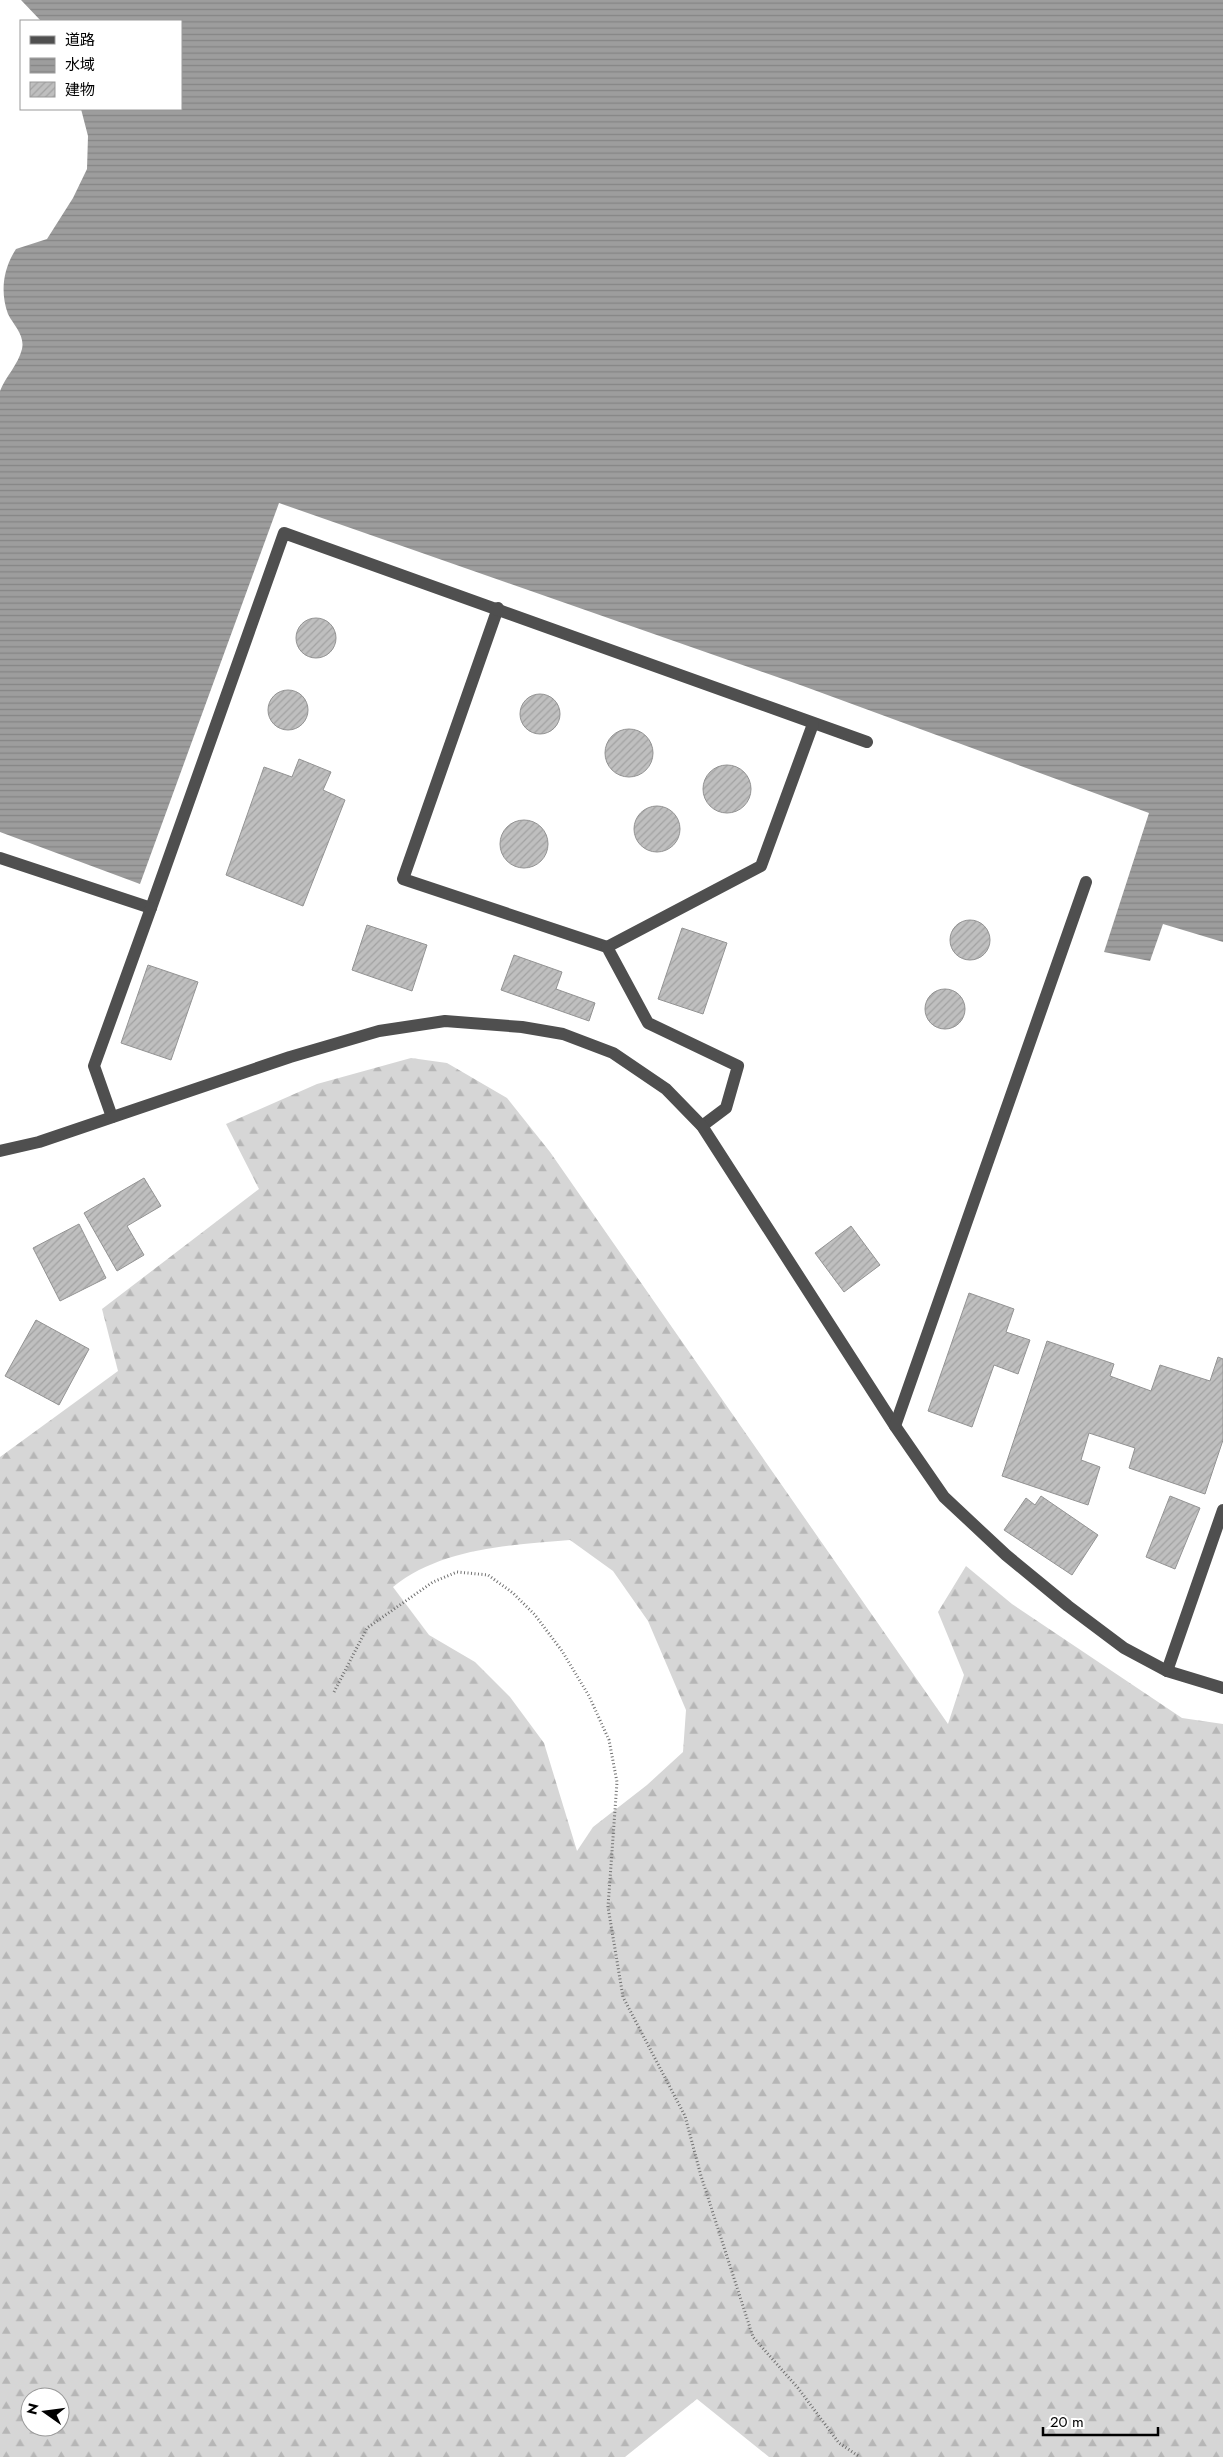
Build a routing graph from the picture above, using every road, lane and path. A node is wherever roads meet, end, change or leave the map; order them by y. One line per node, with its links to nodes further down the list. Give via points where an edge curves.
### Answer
1 (498, 608): 2 (street); 6 (street, via 284,533); 7 (street, via 403,879)
2 (813, 724): 3 (street); 7 (street, via 761,866)
3 (867, 742)
4 (0, 858): 6 (street)
5 (1086, 882): 11 (street)
6 (151, 908): 8 (street, via 94,1066)
7 (607, 948): 9 (street, via 648,1023 738,1066 726,1108)
8 (112, 1117): 9 (street, via 290,1056 379,1031 445,1021 563,1034 613,1053 666,1089); 10 (street, via 39,1142)
9 (702, 1126): 11 (street)
10 (0, 1151)
11 (895, 1426): 13 (street, via 944,1497 1006,1554 1124,1648)
12 (1223, 1510): 13 (street)
13 (1167, 1671): 14 (street)
14 (1223, 1688)
15 (334, 1692): 16 (path, via 367,1628 433,1582 457,1572 488,1576 513,1593 535,1615 562,1651 608,1740 617,1782 608,1907 623,1997 685,2116 753,2337 798,2388 839,2443)
16 (860, 2457)

